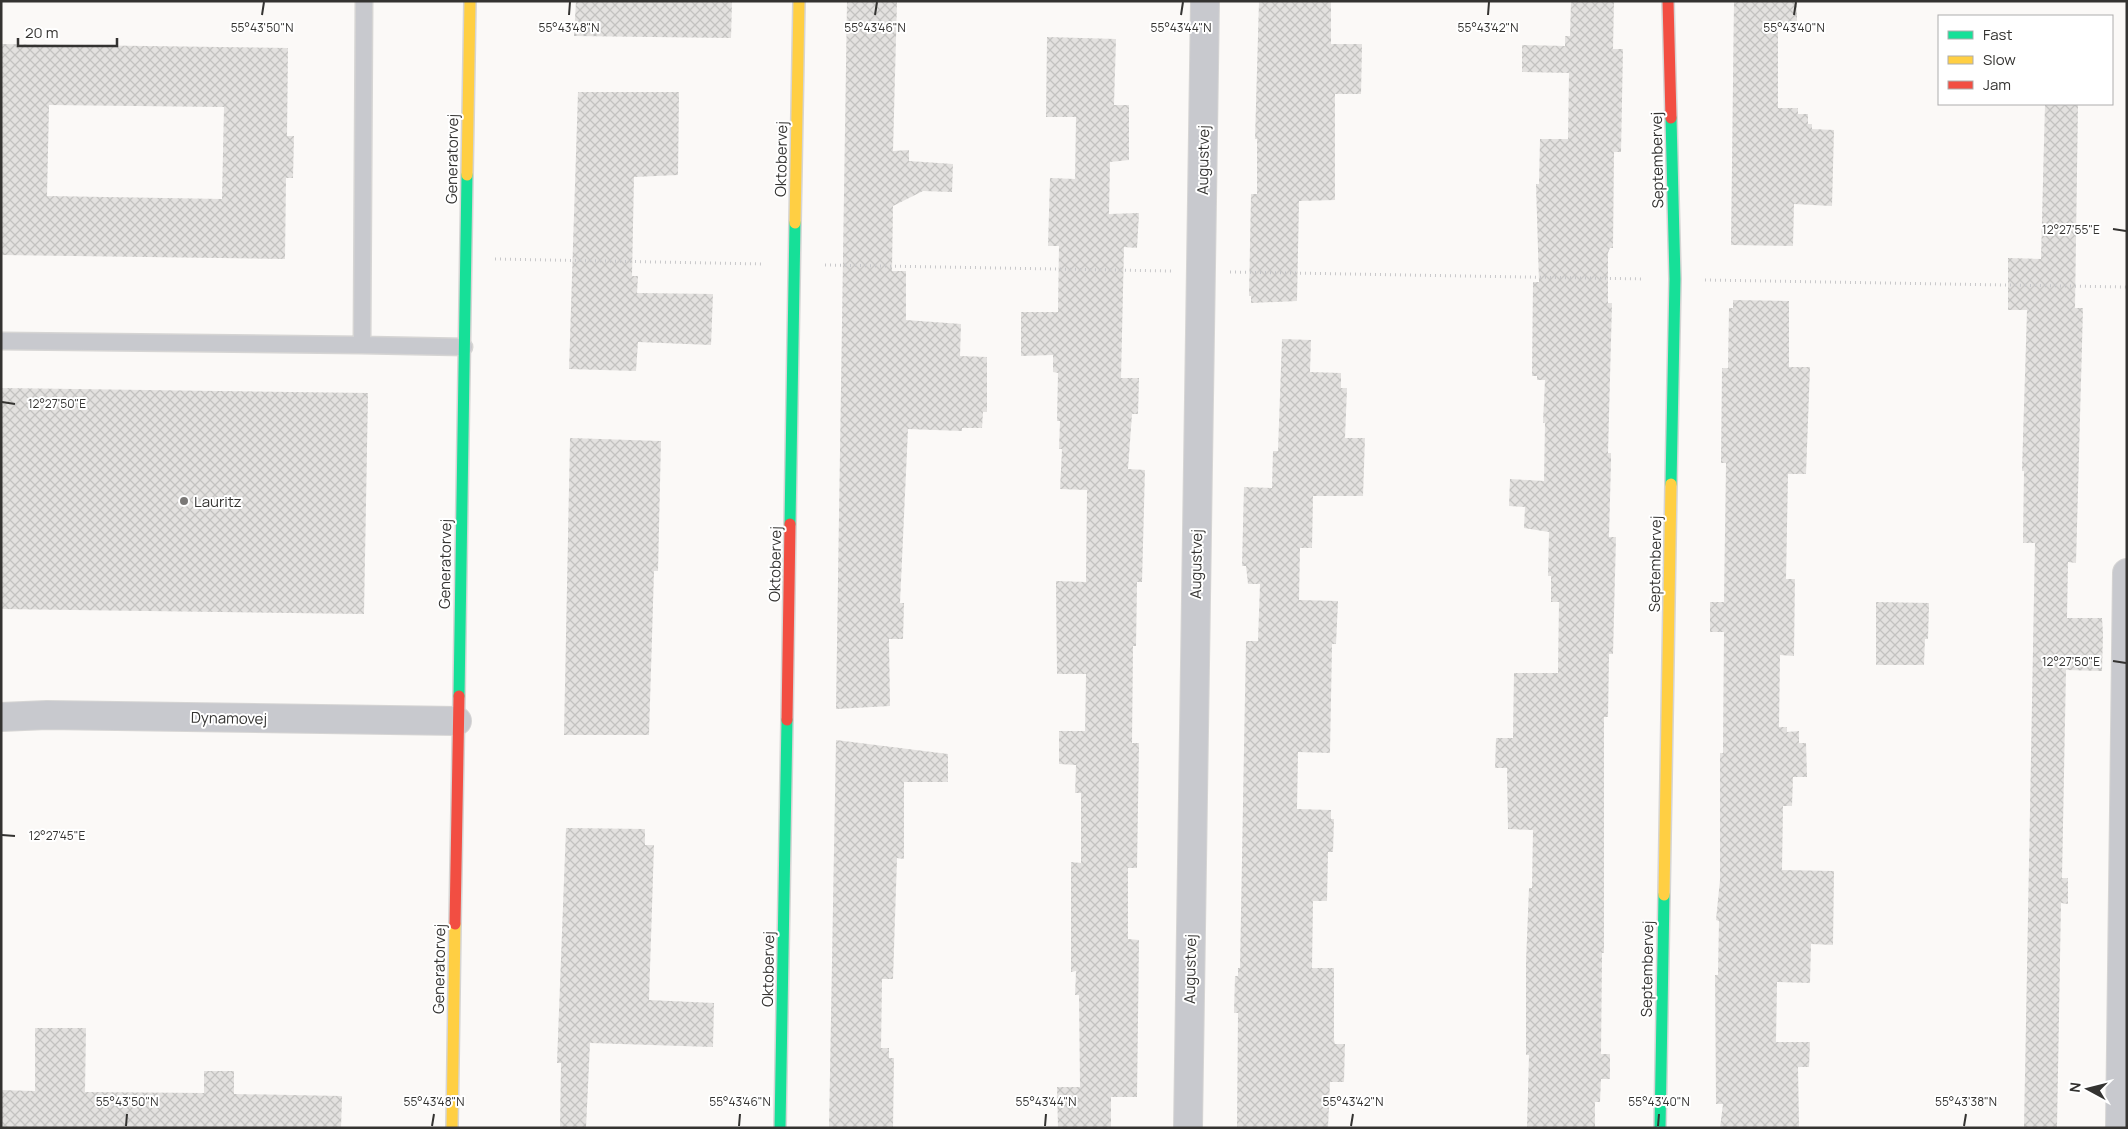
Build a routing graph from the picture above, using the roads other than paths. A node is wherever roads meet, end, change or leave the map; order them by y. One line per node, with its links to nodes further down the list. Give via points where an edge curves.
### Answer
1 (364, 1): 7 (lane)
2 (470, 1): 8 (street, Generatorvej)
3 (799, 1): 13 (street, Oktobervej)
4 (1205, 1): 14 (street, Augustvej)
5 (1668, 1): 15 (street, Septembervej, via 1675,279)
6 (1, 341): 7 (lane)
7 (362, 345): 8 (lane)
8 (464, 347): 11 (street, Generatorvej)
9 (2127, 573): 16 (street)
10 (1, 717): 11 (street, Dynamovej)
11 (457, 721): 12 (street, Generatorvej)
12 (452, 1128)
13 (780, 1128)
14 (1188, 1128)
15 (1660, 1128)
16 (2120, 1128)

